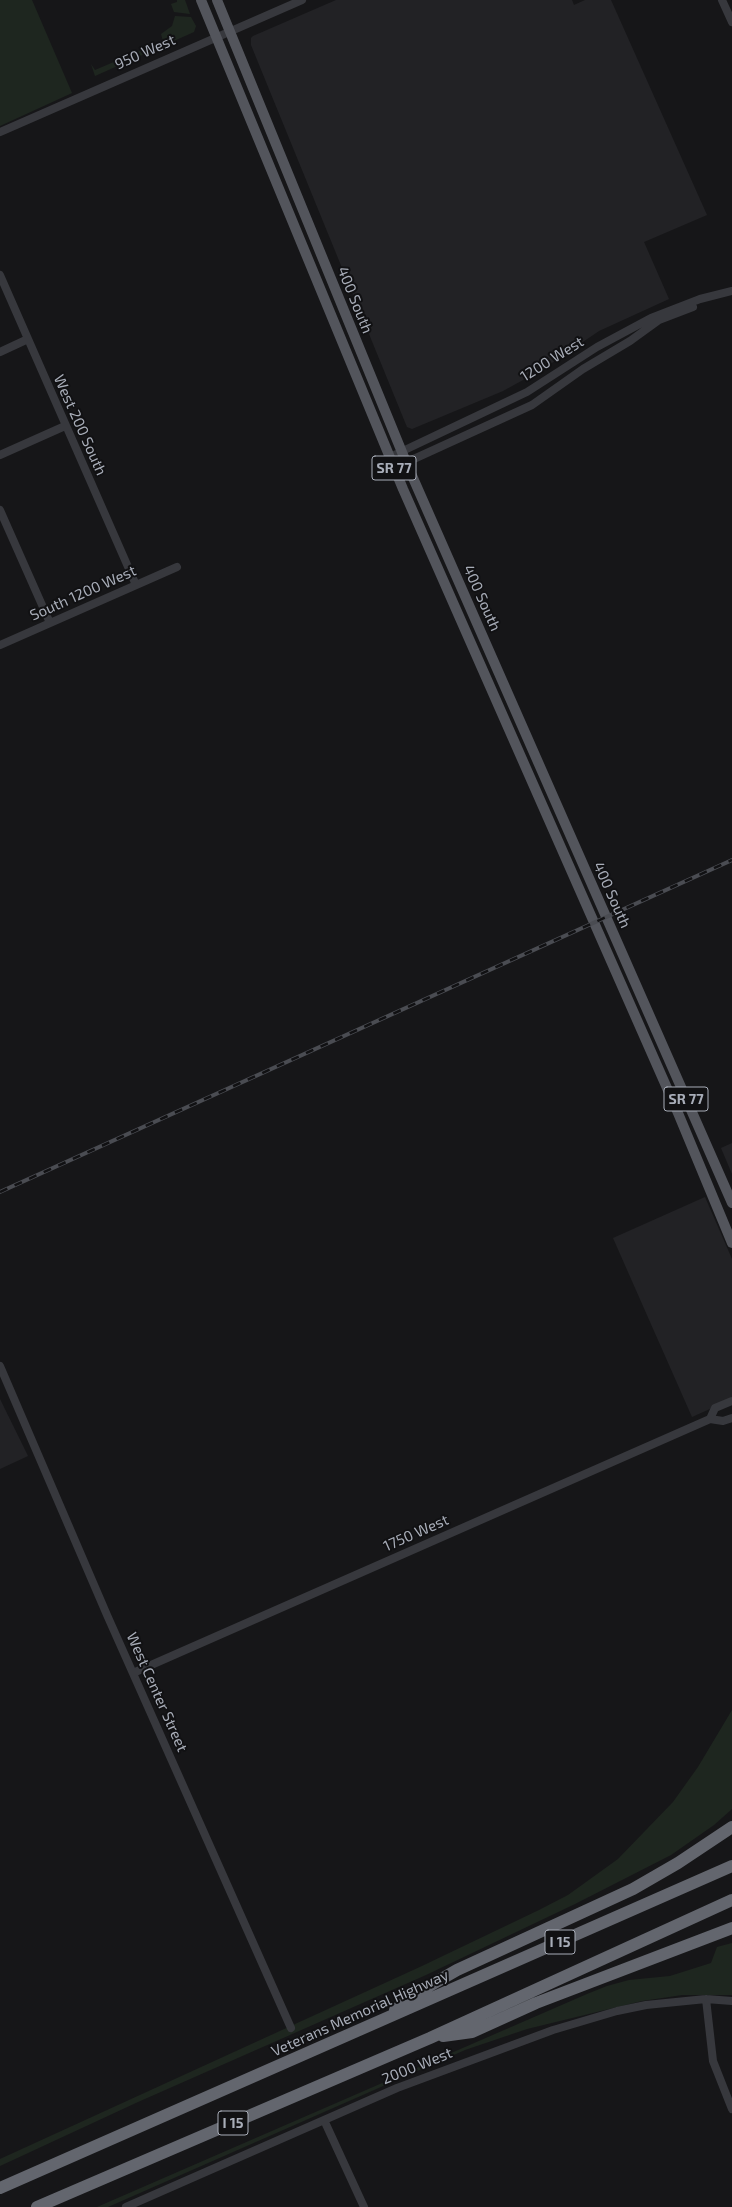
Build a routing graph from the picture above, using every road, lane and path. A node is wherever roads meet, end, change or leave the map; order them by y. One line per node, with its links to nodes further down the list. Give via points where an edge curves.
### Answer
1 (201, 0): 7 (main road, 400 South / SR 77)
2 (217, 0): 6 (main road, 400 South / SR 77)
3 (302, 0): 6 (street, 950 West)
4 (722, 0): 5 (street)
5 (732, 22)
6 (229, 30): 7 (street, 950 West); 15 (main road, 400 South / SR 77)
7 (216, 36): 8 (street, 950 West); 17 (main road, 400 South / SR 77)
8 (0, 132)
9 (0, 275): 12 (street, West 200 South)
10 (732, 291): 15 (street, 1200 West, via 700,299 651,318 597,347 527,392)
11 (732, 297): 18 (street, 1200 West, via 693,307 659,320 630,341 583,368 532,405)
12 (28, 339): 13 (street); 14 (street, West 200 South)
13 (0, 352)
14 (65, 426): 16 (street); 22 (street, West 200 South)
15 (402, 452): 17 (street, 1200 West); 18 (main road, 400 South / SR 77)
16 (0, 455)
17 (390, 457): 19 (main road, 400 South / SR 77)
18 (406, 462): 19 (street, 1200 West); 25 (main road, 400 South / SR 77)
19 (394, 468): 26 (main road, 400 South / SR 77)
20 (0, 510): 23 (street)
21 (177, 567): 22 (street, South 1200 West)
22 (136, 585): 23 (street, South 1200 West)
23 (50, 623): 24 (street, South 1200 West)
24 (0, 645)
25 (732, 1203)
26 (732, 1243)
27 (0, 1366): 31 (street, West Center Street)
28 (732, 1401): 30 (street, 1750 West, via 715,1408)
29 (732, 1418): 30 (street, 1750 West, via 723,1421)
30 (710, 1419): 31 (street, 1750 West)
31 (133, 1673): 39 (street, West Center Street)
32 (732, 1827): 38 (highway, via 678,1863 627,1892 446,1975 409,1999)
33 (732, 1866): 38 (highway, Veterans Memorial Highway / I 15)
34 (732, 1900): 40 (highway, I 15)
35 (732, 1928): 40 (highway, via 536,2003 472,2032)
36 (706, 1999): 37 (street, 2000 West); 41 (street, via 713,2061); 42 (street, 2000 West, via 646,2005 553,2030 449,2068)
37 (732, 2000)
38 (387, 2018): 43 (highway, Veterans Memorial Highway / I 15)
39 (291, 2028)
40 (430, 2038): 44 (highway, I 15)
41 (732, 2109)
42 (324, 2120): 45 (street, 2000 West); 46 (street)
43 (0, 2188)
44 (37, 2207)
45 (126, 2207)
46 (364, 2207)

